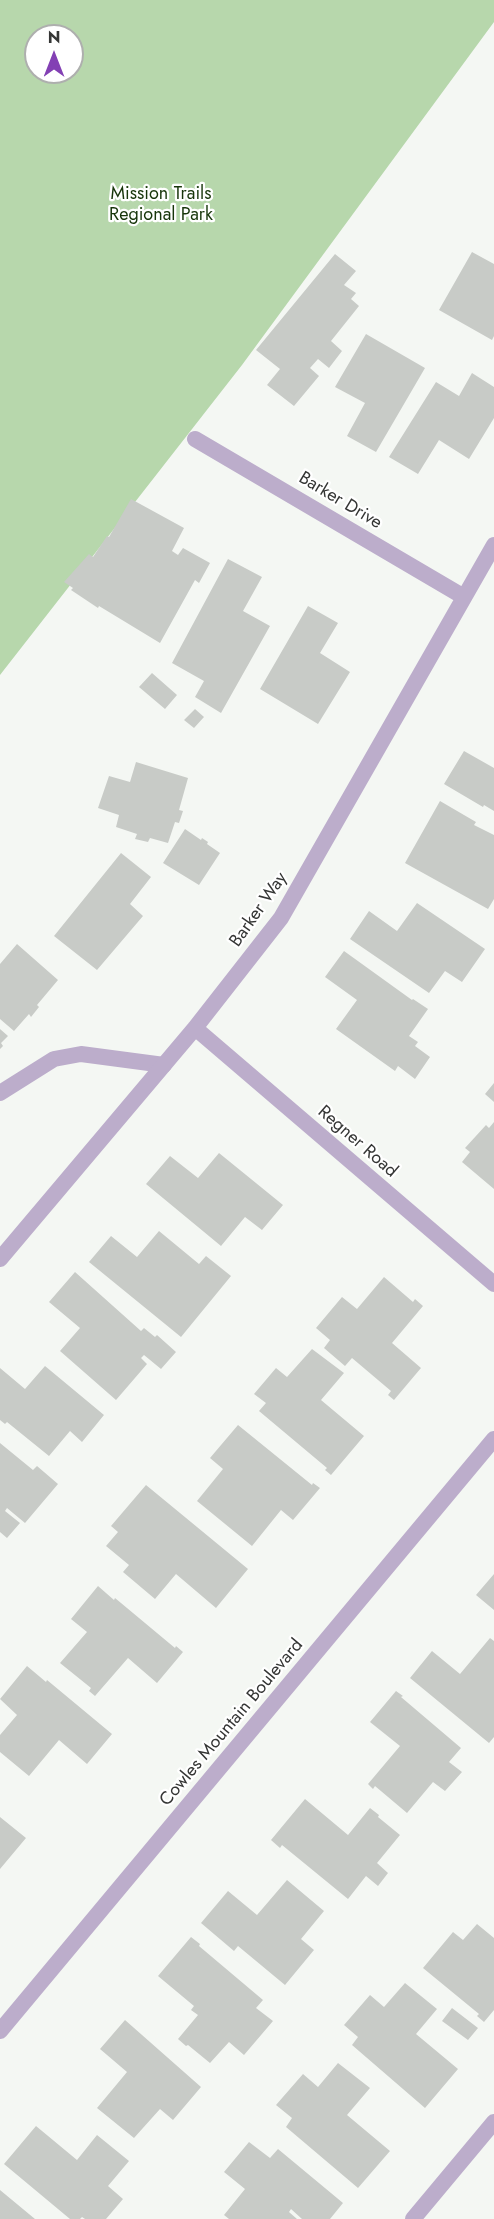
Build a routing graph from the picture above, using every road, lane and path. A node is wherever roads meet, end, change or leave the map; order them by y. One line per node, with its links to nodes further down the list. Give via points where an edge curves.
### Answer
1 (195, 439): 3 (street, Barker Drive)
2 (494, 545): 3 (street, Barker Way)
3 (464, 597): 4 (street, Barker Way, via 281,918)
4 (195, 1028): 5 (street, Barker Way); 8 (street, Regner Road)
5 (164, 1065): 6 (street, via 81,1054 54,1059); 7 (street, Barker Way)
6 (0, 1093)
7 (0, 1258)
8 (494, 1284)
9 (494, 1439): 10 (street, Cowles Mountain Boulevard)
10 (0, 2031)
11 (494, 2122): 12 (street)
12 (413, 2219)

